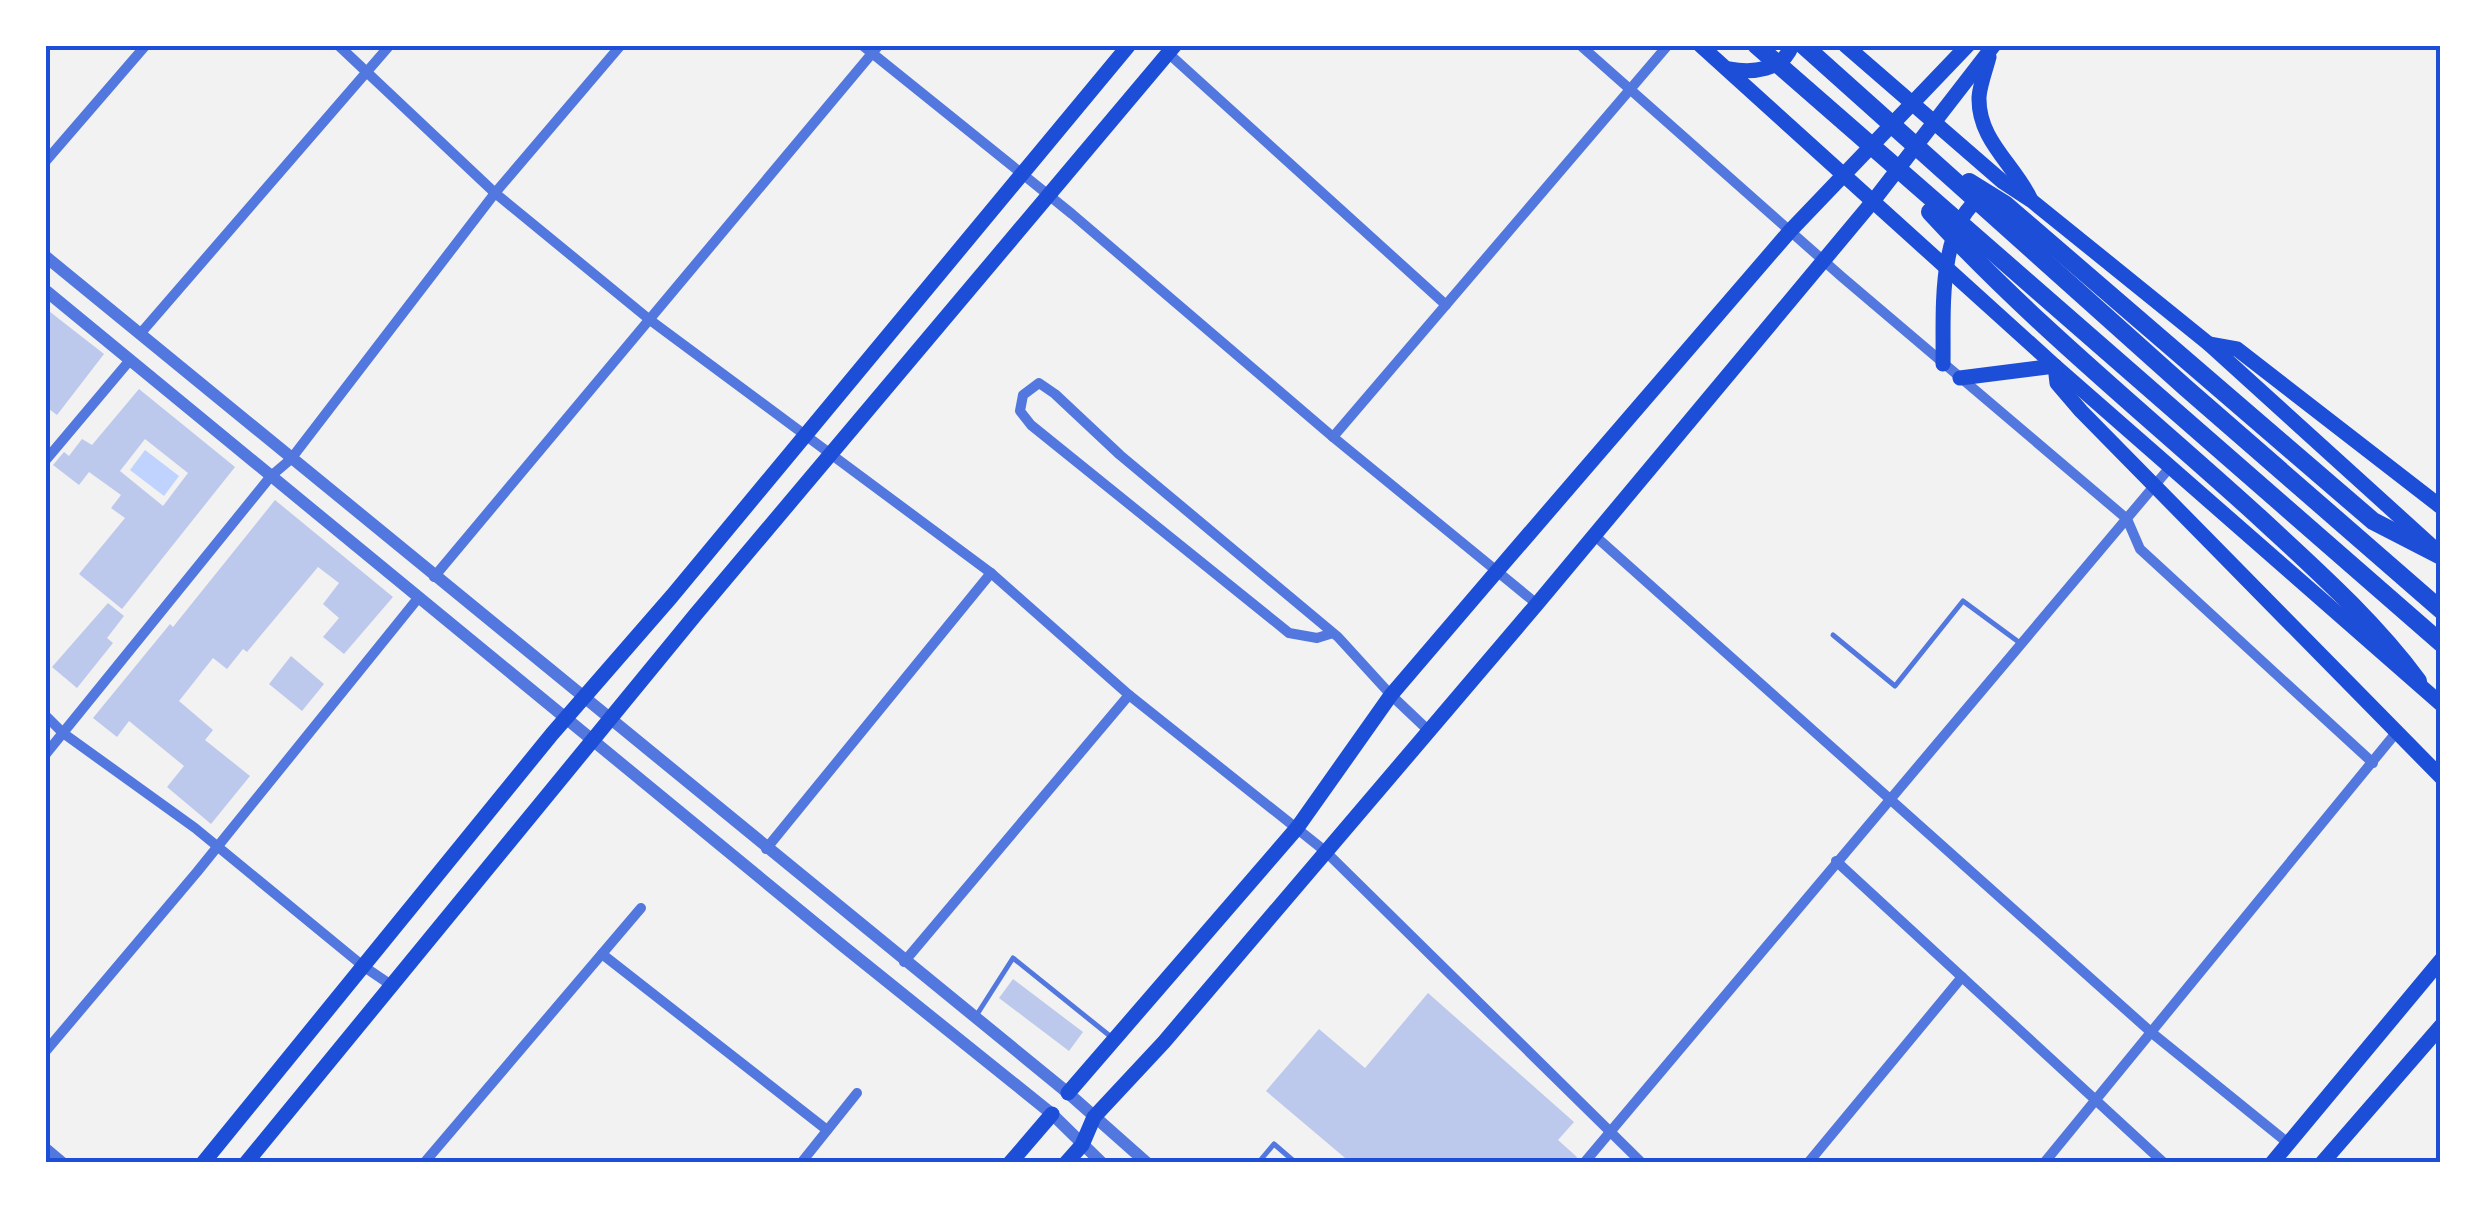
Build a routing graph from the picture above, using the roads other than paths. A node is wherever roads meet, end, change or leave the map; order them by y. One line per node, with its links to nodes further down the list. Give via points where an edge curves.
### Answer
1 (146, 45): 24 (street)
2 (338, 45): 19 (street)
3 (390, 45): 19 (street)
4 (620, 45): 28 (street)
5 (862, 45): 16 (street)
6 (1130, 45): 26 (main road)
7 (1580, 45): 20 (street)
8 (1668, 45): 20 (street)
9 (1700, 45): 18 (main road)
10 (1756, 45): 27 (highway)
11 (1792, 45): 18 (main road, via 1771,68)
12 (1802, 45): 23 (highway)
13 (1845, 45): 21 (main road)
14 (1968, 45): 21 (main road)
15 (1993, 46): 22 (main road); 31 (main road, via 1980,97 1984,131)
16 (875, 49): 26 (street); 38 (street)
17 (1172, 49): 29 (main road); 37 (street)
18 (1725, 68): 25 (main road)
19 (369, 71): 28 (street); 39 (street)
20 (1629, 92): 32 (street); 37 (street)
21 (1912, 106): 22 (main road); 25 (main road)
22 (1933, 124): 30 (main road); 31 (main road)
23 (1931, 159): 56 (highway, via 2006,206 2373,521); 62 (highway)
24 (45, 162)
25 (1844, 173): 30 (main road); 32 (main road)
26 (1022, 174): 29 (street); 45 (main road)
27 (1915, 186): 66 (highway); 67 (highway, via 1963,248 2388,641)
28 (495, 194): 38 (street); 48 (street)
29 (1050, 196): 46 (street); 47 (main road)
30 (1874, 200): 34 (main road); 35 (main road)
31 (2032, 201): 35 (main road, via 1996,188 1971,203); 40 (main road)
32 (1790, 231): 34 (street); 57 (main road)
33 (45, 256): 39 (street)
34 (1822, 259): 42 (street); 55 (main road)
35 (1946, 267): 42 (main road); 43 (main road)
36 (45, 290): 41 (street)
37 (1446, 305): 46 (street)
38 (650, 320): 45 (street); 59 (street)
39 (140, 334): 48 (street)
40 (2209, 344): 53 (main road, via 2237,349); 56 (main road)
41 (130, 360): 49 (street); 51 (street)
42 (1943, 364): 44 (street)
43 (2055, 366): 44 (main road); 50 (main road); 52 (main road, via 2057,384)
44 (1960, 378): 54 (street)
45 (804, 436): 47 (street); 70 (main road)
46 (1333, 437): 57 (street)
47 (829, 455): 58 (street); 74 (main road)
48 (291, 459): 51 (street); 59 (street)
49 (45, 461)
50 (2171, 466): 52 (street); 67 (main road)
51 (271, 476): 60 (street); 76 (street)
52 (2154, 486): 54 (street); 77 (main road)
53 (2441, 507)
54 (2127, 518): 65 (street); 80 (street, via 2140,549)
55 (1594, 536): 61 (main road); 82 (street)
56 (2441, 555)
57 (1496, 571): 61 (street); 69 (main road)
58 (991, 573): 68 (street); 85 (street)
59 (434, 577): 70 (street)
60 (419, 598): 73 (street); 84 (street)
61 (1537, 604): 75 (main road)
62 (2441, 610)
63 (1333, 633): 63 (street, via 1043,384 1022,396 1020,411 1031,425 1289,633); 69 (street)
64 (1833, 635): 65 (lane, via 1896,686 1963,602)
65 (2020, 642): 82 (street)
66 (2441, 644)
67 (2418, 680): 71 (main road)
68 (1129, 695): 83 (street); 91 (street)
69 (1391, 695): 75 (street); 83 (main road)
70 (584, 698): 73 (main road); 74 (street)
71 (2441, 704)
72 (45, 716): 76 (street)
73 (567, 717): 78 (street); 92 (main road)
74 (610, 719): 78 (main road); 85 (street)
75 (1430, 731): 86 (main road)
76 (64, 732): 79 (street); 84 (street)
77 (2395, 734): 80 (street); 81 (main road)
78 (593, 739): 94 (main road); 103 (street)
79 (45, 755)
80 (2373, 762): 97 (street)
81 (2441, 777)
82 (1889, 798): 87 (street); 97 (street)
83 (1297, 828): 86 (street); 98 (main road)
84 (217, 846): 92 (street); 99 (street)
85 (766, 849): 91 (street)
86 (1325, 852): 104 (main road); 106 (street)
87 (1836, 861): 93 (street); 106 (street)
88 (642, 908): 89 (street)
89 (602, 954): 105 (street); 113 (street)
90 (2441, 960): 107 (main road)
91 (904, 962): 95 (street)
92 (363, 966): 94 (street); 111 (main road)
93 (1962, 978): 102 (street); 123 (street)
94 (391, 984): 112 (main road)
95 (974, 1018): 98 (lane, via 1013,958); 101 (street)
96 (2441, 1026): 127 (main road)
97 (2152, 1034): 102 (street); 107 (street)
98 (1116, 1040): 101 (main road)
99 (45, 1052)
100 (857, 1093): 105 (street)
101 (1068, 1093): 103 (street); 104 (street)
102 (2096, 1103): 124 (street); 125 (street)
103 (1052, 1114): 108 (street); 115 (main road)
104 (1094, 1117): 108 (main road); 118 (street)
105 (827, 1130): 114 (street)
106 (1609, 1133): 121 (street); 122 (street)
107 (2288, 1143): 126 (main road)
108 (1082, 1145): 116 (main road); 117 (street)
109 (45, 1148): 110 (street)
110 (64, 1163)
111 (203, 1163)
112 (246, 1163)
113 (424, 1163)
114 (801, 1163)
115 (1010, 1163)
116 (1066, 1163)
117 (1102, 1163)
118 (1146, 1163)
119 (1258, 1163): 120 (lane, via 1274,1144)
120 (1296, 1163)
121 (1584, 1163)
122 (1642, 1163)
123 (1808, 1163)
124 (2044, 1163)
125 (2164, 1163)
126 (2272, 1163)
127 (2322, 1163)

